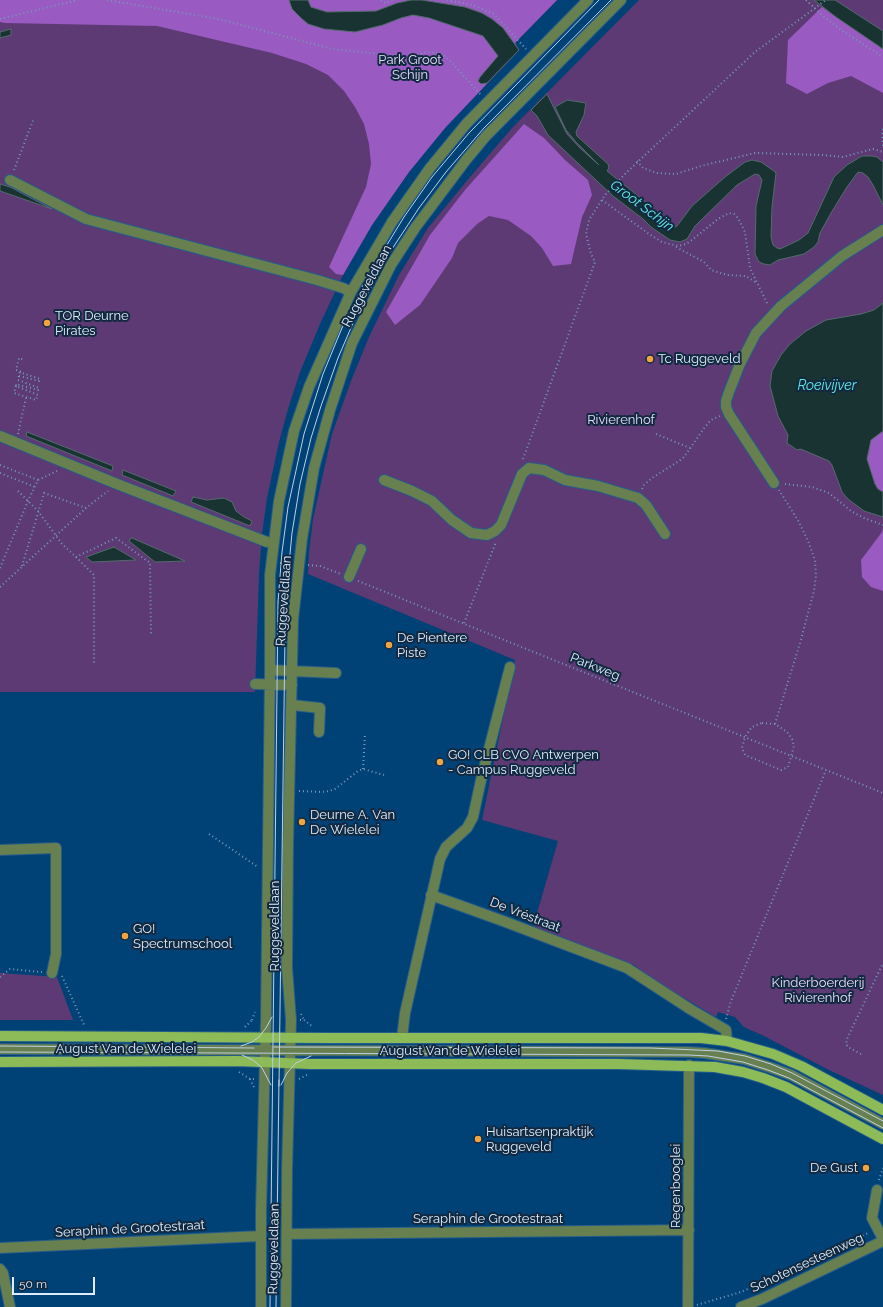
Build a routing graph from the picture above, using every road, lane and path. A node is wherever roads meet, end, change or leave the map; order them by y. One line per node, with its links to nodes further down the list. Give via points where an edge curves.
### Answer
1 (78, 0): 11 (path)
2 (106, 0): 14 (path, via 219,19 332,49 408,57 427,52 442,54)
3 (381, 0): 4 (path, via 385,3)
4 (392, 0)
5 (447, 0): 12 (path, via 473,4 494,14)
6 (588, 0): 25 (street, Ruggeveldlaan, via 467,123 430,168 392,222)
7 (621, 0): 59 (street, Ruggeveldlaan, via 486,136 429,209 391,265 352,343 330,410 312,476)
8 (806, 0): 10 (path)
9 (826, 0): 10 (path)
10 (815, 8): 13 (path, via 856,41); 19 (path, via 755,52)
11 (0, 19)
12 (526, 49)
13 (883, 57)
14 (482, 95)
15 (34, 118): 20 (path)
16 (883, 129): 17 (path)
17 (883, 146)
18 (883, 152): 19 (path, via 873,149 842,157 755,153 676,174 657,173 643,168)
19 (637, 161): 21 (path)
20 (10, 180): 25 (street, via 86,219 310,278)
21 (602, 200): 23 (path, via 649,234); 41 (path, via 589,220 586,234 595,262 521,465)
22 (883, 230): 26 (street, via 842,256)
23 (673, 246): 24 (path, via 704,262 711,270 727,275 746,276); 24 (path, via 686,244 718,219 729,213 734,214 745,232 750,268)
24 (756, 282): 26 (path, via 769,307)
25 (351, 292): 68 (street, Ruggeveldlaan, via 309,387 287,458 270,576)
26 (775, 312): 33 (street, via 756,333 740,364 726,401)
27 (24, 360): 28 (path, via 20,358 16,370)
28 (20, 371): 29 (path); 29 (path, via 40,379 39,382)
29 (19, 376): 30 (path)
30 (18, 380): 31 (path); 31 (path, via 39,388 38,390)
31 (16, 385): 32 (path, via 14,394); 32 (path, via 38,395 36,400)
32 (26, 398): 36 (path)
33 (729, 414): 37 (path, via 711,420); 44 (street)
34 (656, 434): 37 (path)
35 (0, 436): 36 (street)
36 (15, 442): 38 (street)
37 (690, 448): 48 (path, via 679,461 644,485)
38 (68, 464): 42 (path); 45 (street)
39 (0, 465): 42 (path)
40 (0, 473): 46 (path)
41 (522, 474): 48 (street, via 529,468 544,470 565,480 598,486); 53 (street, via 501,525)
42 (38, 480): 46 (path)
43 (384, 480): 53 (street, via 432,501 452,520 471,533 486,535)
44 (774, 483): 52 (path, via 812,487 828,493 851,511); 75 (path, via 808,540 815,560 816,576 800,643)
45 (117, 484): 50 (path); 56 (street)
46 (35, 487): 49 (path)
47 (18, 491): 49 (path)
48 (638, 498): 54 (street, via 646,505)
49 (28, 501): 51 (path); 61 (path)
50 (86, 508): 51 (path, via 44,493); 55 (path)
51 (38, 511): 55 (path); 60 (path)
52 (883, 525)
53 (495, 531): 64 (path, via 497,538)
54 (665, 534)
55 (56, 536): 58 (path); 60 (path)
56 (268, 542)
57 (360, 549): 62 (street)
58 (76, 557): 65 (path, via 116,538 150,563); 66 (path, via 94,575)
59 (298, 565): 62 (path, Parkweg, via 320,566); 69 (street, Ruggeveldlaan, via 293,620)
60 (22, 567): 63 (path)
61 (0, 568)
62 (349, 577): 64 (path, Parkweg)
63 (0, 587)
64 (464, 623): 78 (path, Parkweg)
65 (151, 634)
66 (94, 663)
67 (510, 666): 88 (street, via 473,817 467,828 443,852)
68 (270, 670): 69 (street); 72 (street, Ruggeveldlaan)
69 (293, 672): 70 (street); 73 (street, Ruggeveldlaan)
70 (336, 673)
71 (255, 684): 72 (street)
72 (270, 684): 73 (street); 95 (street, Ruggeveldlaan)
73 (292, 685): 74 (street, Ruggeveldlaan)
74 (292, 706): 76 (street, via 320,708); 96 (street, Ruggeveldlaan, via 287,944)
75 (775, 724): 78 (path, via 757,724); 79 (path, via 792,739)
76 (319, 732)
77 (365, 734): 80 (path)
78 (745, 737): 79 (path, Parkweg); 79 (path, via 742,748 745,755 766,764 781,770 788,767)
79 (792, 756): 81 (path, Parkweg)
80 (363, 769): 82 (path); 83 (path, via 329,792)
81 (826, 770): 84 (path, Parkweg); 92 (path, via 731,1001 726,1016)
82 (384, 775)
83 (299, 791)
84 (883, 793)
85 (209, 834): 87 (path)
86 (0, 850): 90 (street, via 56,848 56,954)
87 (259, 868)
88 (431, 895): 92 (street, De Vréstraat, via 627,968); 97 (street, via 405,1013)
89 (883, 963): 102 (path, via 847,1038 848,1047)
90 (52, 973): 91 (path, via 10,969); 93 (path, via 61,976)
91 (0, 977)
92 (726, 1030): 98 (street)
93 (88, 1031)
94 (0, 1036): 95 (main road, August Van de Wielelei)
95 (265, 1037): 96 (main road, August Van de Wielelei); 101 (street, Ruggeveldlaan)
96 (291, 1037): 97 (main road, August Van de Wielelei); 100 (street, Ruggeveldlaan)
97 (402, 1038): 98 (main road, August Van de Wielelei, via 690,1038)
98 (727, 1041): 109 (main road, August Van de Wielelei, via 773,1054 801,1066)
99 (0, 1049): 101 (street, August Van de Wielelei)
100 (290, 1050): 101 (street, August Van de Wielelei); 105 (street, Ruggeveldlaan); 110 (street, August Van de Wielelei, via 718,1054 744,1059 791,1075)
101 (265, 1051): 104 (street, Ruggeveldlaan)
102 (861, 1054)
103 (0, 1062): 104 (main road, August Van de Wielelei)
104 (264, 1062): 105 (main road, August Van de Wielelei); 116 (street, Ruggeveldlaan)
105 (290, 1063): 106 (main road, August Van de Wielelei); 108 (street, Ruggeveldlaan)
106 (689, 1065): 111 (main road, August Van de Wielelei, via 725,1068 763,1078 786,1087); 114 (street, Regenbooglei)
107 (310, 1073): 108 (path, via 301,1079)
108 (289, 1079): 115 (street, Ruggeveldlaan)
109 (883, 1110)
110 (883, 1124)
111 (883, 1139)
112 (876, 1190): 113 (street, Schotensesteenweg, via 872,1218)
113 (877, 1228): 117 (street, Schotensesteenweg); 120 (path, via 741,1292)
114 (689, 1230): 115 (street, Seraphin de Grootestraat); 120 (street, Regenbooglei)
115 (288, 1234): 123 (street, Ruggeveldlaan)
116 (261, 1236): 118 (street, Seraphin de Grootestraat); 122 (street, Ruggeveldlaan)
117 (883, 1240): 124 (street, Schotensesteenweg)
118 (0, 1248)
119 (0, 1269): 121 (street)
120 (693, 1306)
121 (10, 1307)
122 (261, 1307)
123 (286, 1307)
124 (741, 1307)

